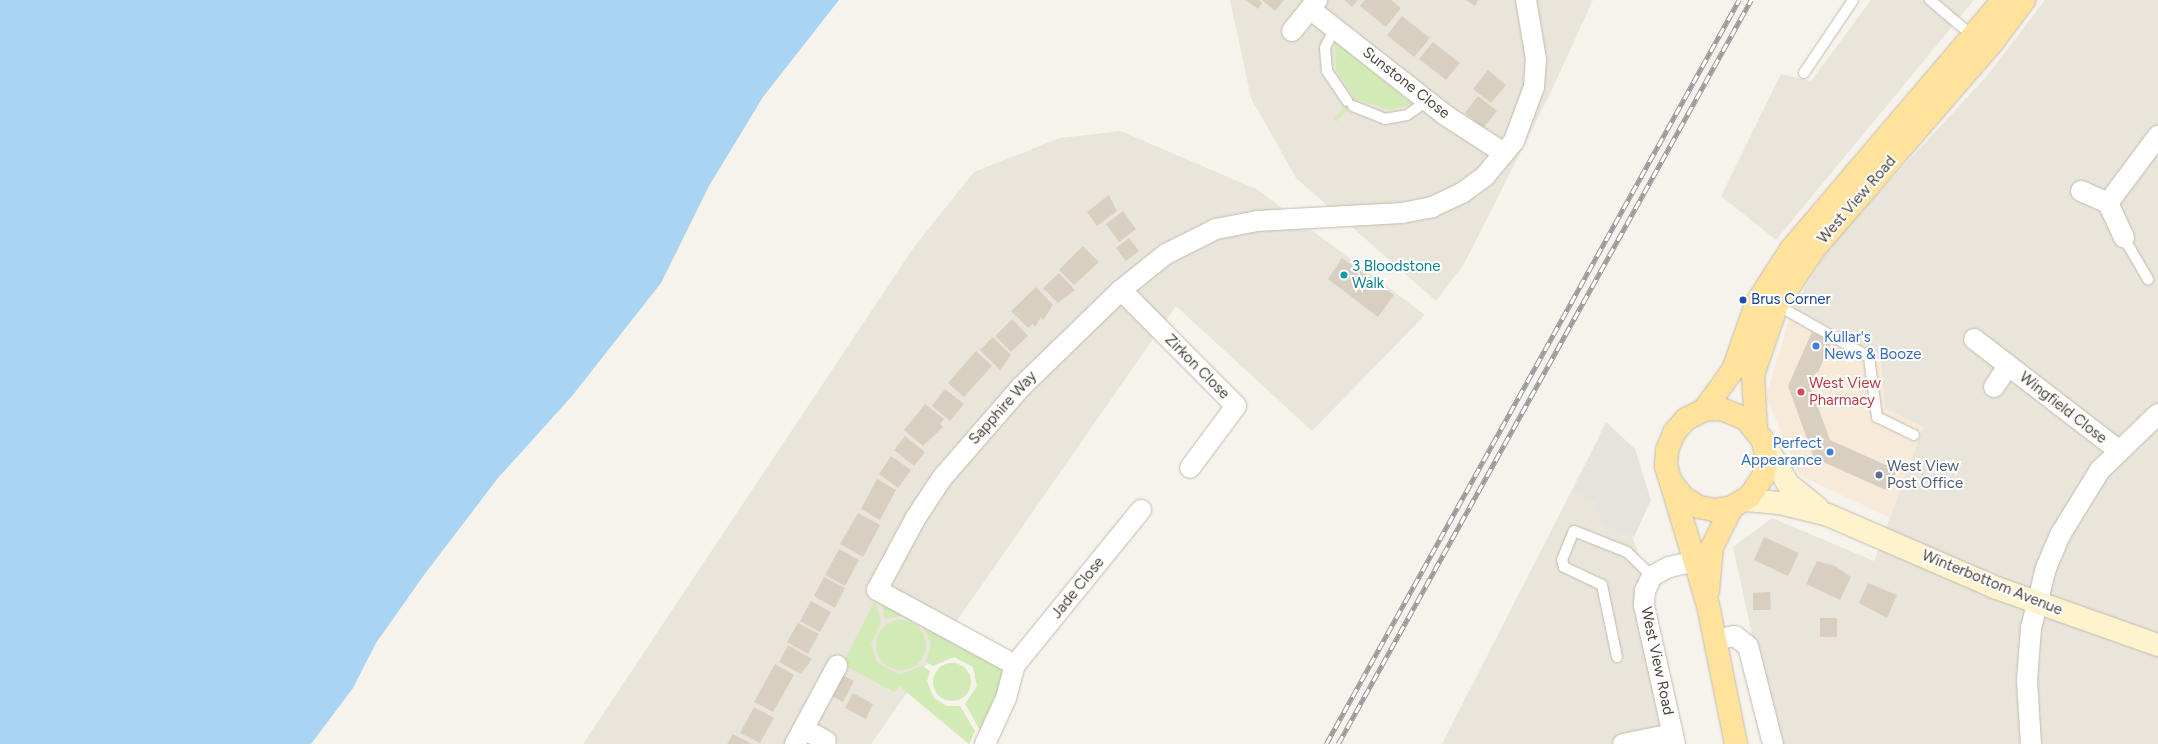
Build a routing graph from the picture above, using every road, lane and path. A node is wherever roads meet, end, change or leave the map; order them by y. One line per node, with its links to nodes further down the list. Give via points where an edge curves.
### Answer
1 (1526, 0): 13 (street, Sapphire Way, via 1536,59 1534,87 1526,117)
2 (1853, 0): 10 (lane)
3 (1930, 0): 9 (lane)
4 (2003, 0): 9 (main road, West View Road)
5 (2024, 0): 19 (main road, West View Road, via 1992,43 1814,249)
6 (1314, 5): 7 (street, Sunstone Close); 8 (street, Sunstone Close)
7 (1335, 28): 11 (street, Sunstone Close); 11 (lane, via 1325,48 1327,71 1350,104 1384,119 1408,115)
8 (1292, 31)
9 (1974, 37): 23 (main road, West View Road, via 1792,248 1757,302 1733,370)
10 (1804, 73)
11 (1427, 101): 13 (street, Sunstone Close)
12 (2158, 136): 15 (street)
13 (1504, 153): 18 (street, Sapphire Way, via 1486,176 1462,193 1432,207 1314,220 1257,221 1216,229 1166,254)
14 (2081, 191): 15 (street)
15 (2108, 203): 16 (street)
16 (2124, 238): 17 (lane)
17 (2148, 278)
18 (1121, 290): 28 (street, Zirkon Close, via 1236,406); 39 (street, Sapphire Way, via 1022,386 981,431 915,519 877,590)
19 (1777, 305): 25 (main road, West View Road, via 1753,375); 26 (lane, via 1869,357 1874,412 1877,417)
20 (1974, 339): 21 (street, Wingfield Close)
21 (2008, 366): 22 (street, Wingfield Close); 27 (street, Wingfield Close)
22 (1994, 387)
23 (1704, 410): 25 (main road, West View Road, via 1730,411); 29 (main road, West View Road, via 1686,419 1674,433 1667,450)
24 (2158, 414): 27 (street)
25 (1759, 434): 30 (main road, West View Road, via 1766,453 1764,475); 32 (street, Winterbottom Avenue, via 1788,484)
26 (1914, 435)
27 (2118, 450): 35 (street, via 2081,497 2060,535)
28 (1190, 468)
29 (1671, 482): 30 (main road, West View Road, via 1683,498 1699,507 1714,510); 33 (main road, West View Road)
30 (1739, 504): 32 (street, Winterbottom Avenue, via 1780,503); 33 (main road, West View Road, via 1722,524)
31 (1141, 510): 39 (street, Jade Close)
32 (1828, 515): 35 (street, Winterbottom Avenue)
33 (1702, 559): 34 (street); 36 (main road, West View Road)
34 (1652, 576): 38 (lane, via 1628,552 1574,531 1562,560 1564,567 1602,585); 42 (street, West View Road, via 1645,591 1644,605)
35 (2036, 602): 37 (street, Winterbottom Avenue); 48 (street, via 2027,680)
36 (1714, 640): 46 (main road, West View Road); 47 (street, via 1735,636 1748,646)
37 (2158, 645)
38 (1617, 657)
39 (1015, 665): 44 (street, via 1006,698)
40 (838, 666): 41 (street)
41 (800, 736): 43 (street)
42 (1674, 739): 45 (street)
43 (826, 741)
44 (985, 744)
45 (1623, 744)
46 (1736, 744)
47 (1773, 744)
48 (2031, 744)

